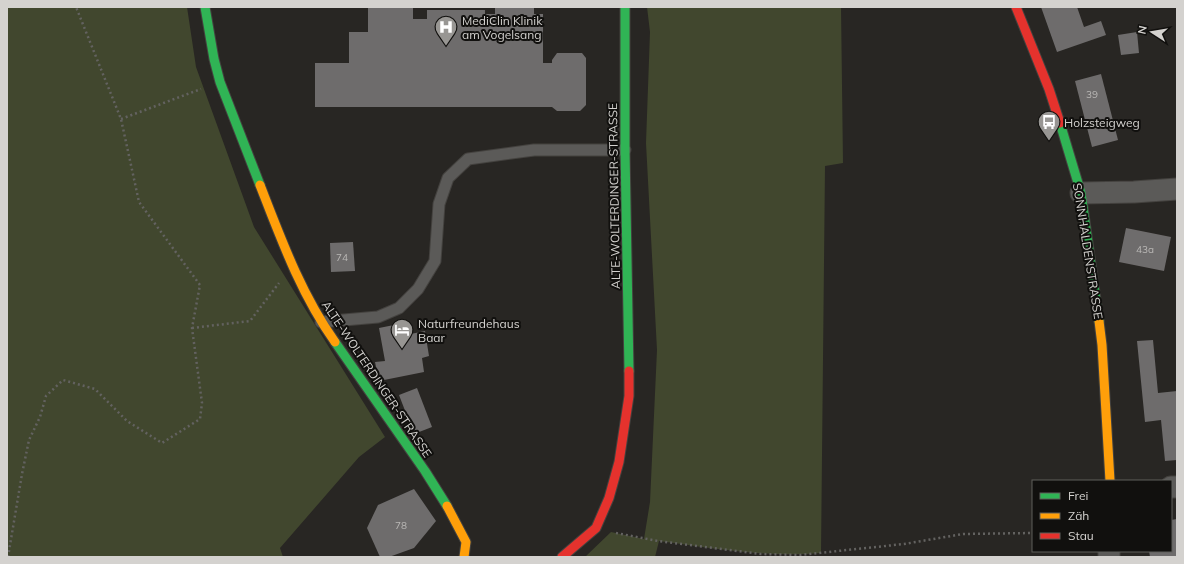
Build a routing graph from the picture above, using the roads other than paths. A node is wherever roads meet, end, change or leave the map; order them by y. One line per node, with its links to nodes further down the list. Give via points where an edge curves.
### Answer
1 (205, 7): 7 (street, ALTE-WOLTERDINGER-STRASSE, via 220,82 292,266)
2 (625, 7): 4 (street, ALTE-WOLTERDINGER-STRASSE)
3 (1016, 7): 6 (street, SONNHALDENSTRASSE, via 1049,89)
4 (625, 150): 7 (lane, via 534,150 468,159 448,178 439,204 435,261 418,289 399,308 378,317); 10 (street, ALTE-WOLTERDINGER-STRASSE, via 629,396 619,462 609,498 596,528)
5 (1177, 189): 6 (street)
6 (1081, 193): 8 (street, SONNHALDENSTRASSE, via 1102,345)
7 (321, 322): 9 (street, ALTE-WOLTERDINGER-STRASSE, via 453,514 466,542)
8 (1110, 480)
9 (464, 557)
10 (562, 557)

